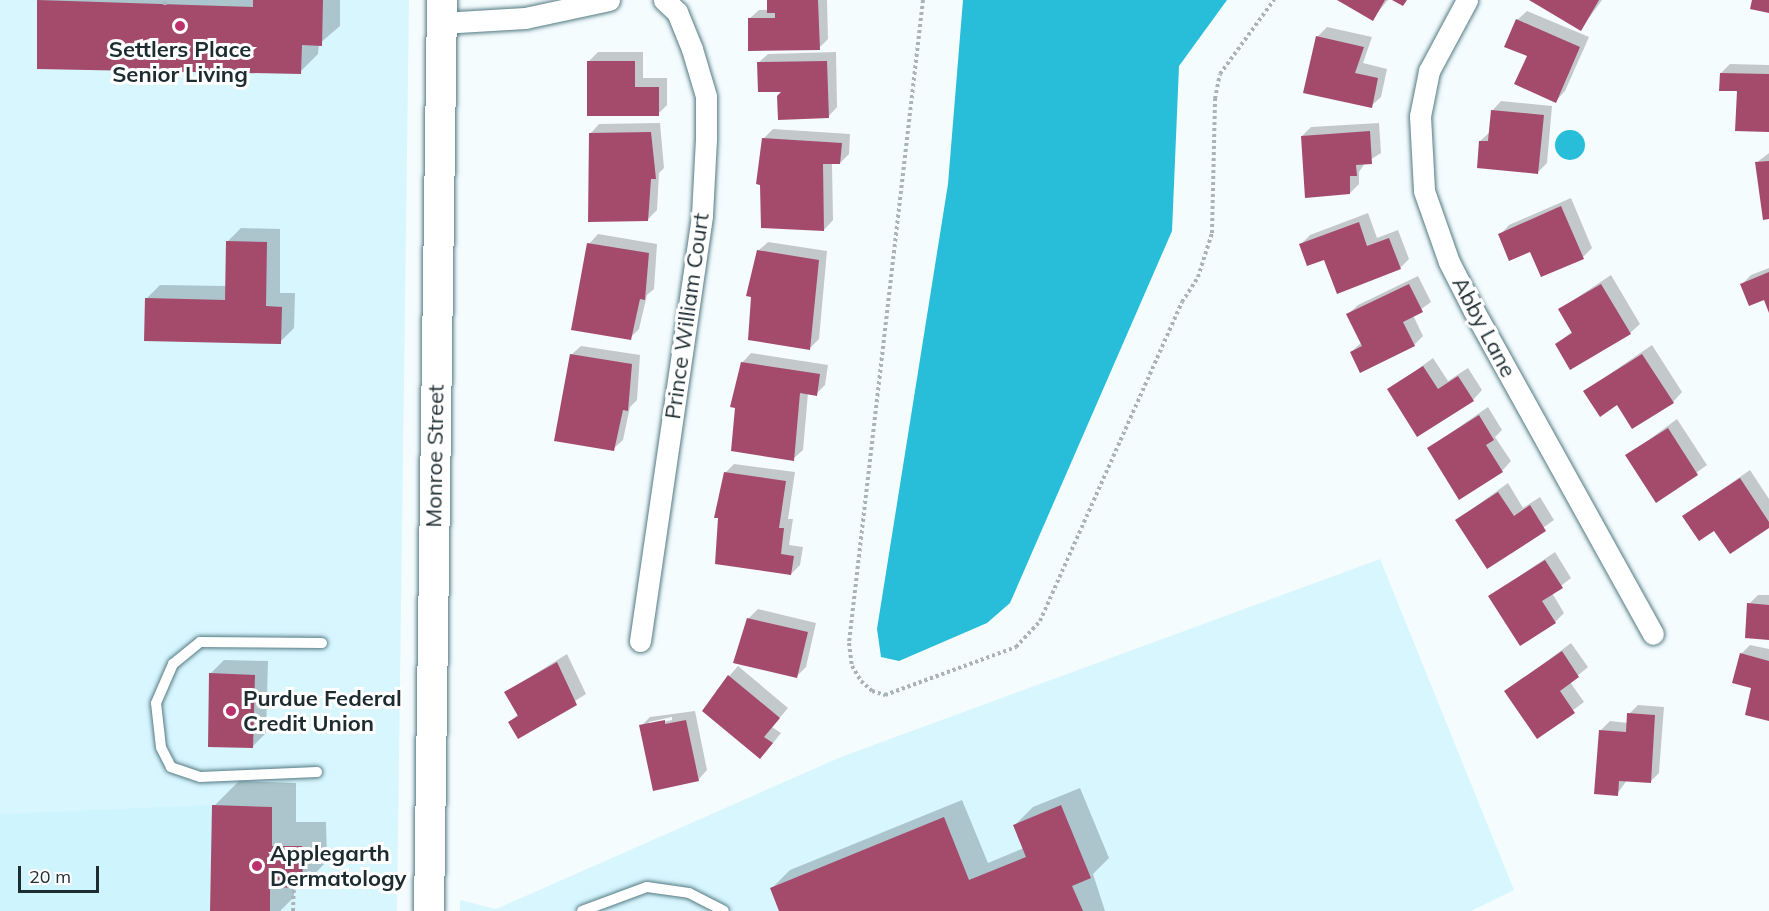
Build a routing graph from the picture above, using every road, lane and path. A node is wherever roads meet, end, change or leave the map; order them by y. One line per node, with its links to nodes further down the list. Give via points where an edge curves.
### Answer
1 (609, 0): 6 (street, via 525,18)
2 (664, 0): 8 (street, Prince William Court, via 677,12 692,49 706,96 706,139 702,214)
3 (922, 0): 4 (path, via 849,643 852,666 861,681 872,691 885,695 1016,647 1040,621 1182,302 1198,276 1212,233 1215,99 1220,74)
4 (1274, 0)
5 (1467, 0): 7 (street, Abby Lane, via 1429,71 1420,116 1424,191 1449,262)
6 (442, 12): 13 (main road, Monroe Street)
7 (1653, 634)
8 (640, 641)
9 (322, 643): 10 (lane, via 200,642 173,664 156,703 161,747 171,767 200,777)
10 (317, 772)
11 (294, 887): 12 (path)
12 (293, 911)
13 (429, 911)
14 (582, 911): 15 (lane, via 647,887 689,893)
15 (724, 911)

